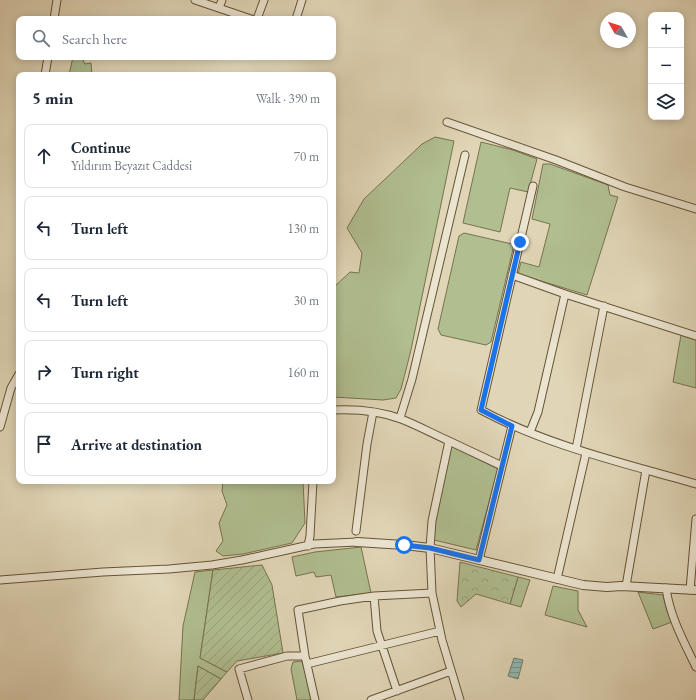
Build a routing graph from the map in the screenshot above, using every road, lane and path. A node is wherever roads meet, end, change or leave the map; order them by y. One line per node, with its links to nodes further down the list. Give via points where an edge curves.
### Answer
1 (57, 0): 7 (street)
2 (195, 0): 6 (street)
3 (222, 0): 6 (street)
4 (264, 0): 9 (street)
5 (302, 0): 10 (street)
6 (219, 8): 8 (street)
7 (54, 16)
8 (242, 16)
9 (258, 16)
10 (297, 16)
11 (48, 60): 12 (street)
12 (46, 72)
13 (447, 122): 16 (street, via 625,187)
14 (465, 155): 24 (street, via 412,379)
15 (533, 186): 17 (street)
16 (696, 209)
17 (512, 275): 18 (street); 25 (street, via 481,410)
18 (565, 294): 19 (street); 27 (street, via 538,412)
19 (604, 306): 20 (street); 29 (street)
20 (696, 336)
21 (16, 379): 26 (street)
22 (336, 410): 23 (street)
23 (373, 412): 24 (street); 36 (street)
24 (400, 418): 28 (street)
25 (512, 426): 27 (street); 31 (street)
26 (0, 427)
27 (530, 432): 29 (street)
28 (449, 441): 31 (street); 39 (street, via 432,521)
29 (576, 449): 30 (street)
30 (586, 453): 32 (street); 41 (street)
31 (502, 466): 40 (street)
32 (646, 470): 34 (street); 43 (street)
33 (313, 484): 38 (street)
34 (696, 484)
35 (696, 519): 45 (street)
36 (356, 531)
37 (357, 542): 38 (street); 39 (street)
38 (308, 546): 42 (street, via 242,560 169,569)
39 (430, 548): 40 (street); 46 (street)
40 (479, 560): 41 (street)
41 (557, 579): 43 (street, via 583,585)
42 (0, 580)
43 (626, 586): 44 (street)
44 (666, 588): 45 (street); 52 (street, via 674,621)
45 (693, 590)
46 (432, 593): 47 (street); 48 (street)
47 (374, 596): 49 (street, via 377,631); 50 (street, via 298,610)
48 (440, 631): 49 (street); 53 (street)
49 (382, 646): 51 (street); 54 (street)
50 (305, 656): 51 (street); 55 (street, via 286,656 239,669)
51 (307, 664): 56 (street)
52 (696, 667)
53 (451, 671): 54 (street); 58 (street)
54 (396, 691): 57 (street)
55 (248, 700)
56 (315, 700)
57 (371, 700)
58 (460, 700)

